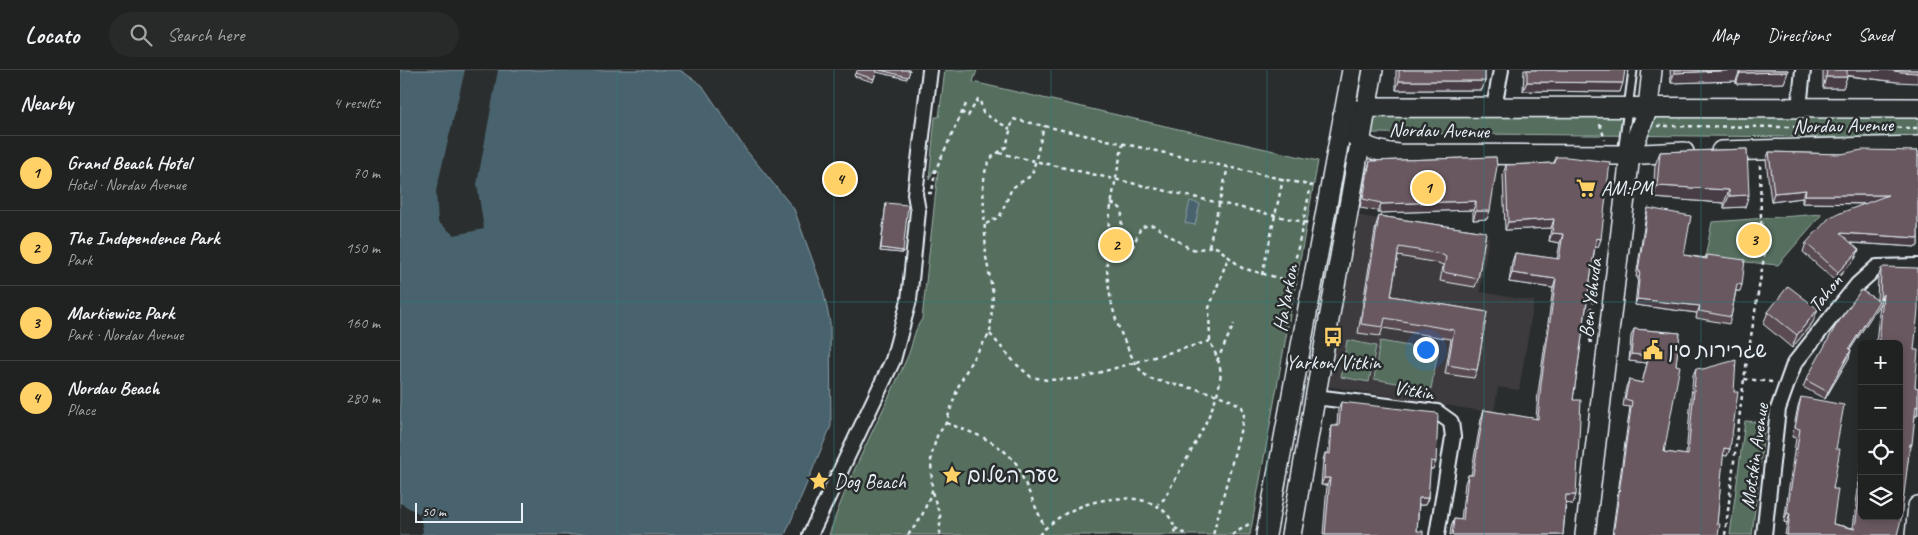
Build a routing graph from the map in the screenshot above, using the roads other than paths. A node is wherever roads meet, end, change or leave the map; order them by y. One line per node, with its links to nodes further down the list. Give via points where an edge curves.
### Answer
1 (930, 70): 25 (street, via 904,325 893,360)
2 (1352, 70): 14 (street, HaYarkon)
3 (1373, 70): 8 (street)
4 (1501, 70): 9 (street)
5 (1633, 70): 10 (lane, Ben Yehuda)
6 (1652, 70): 11 (street, Ben Yehuda)
7 (1803, 70): 12 (street)
8 (1367, 107): 9 (street, Nordau Avenue); 14 (street, Nordau Avenue); 15 (street)
9 (1494, 107): 10 (street, Nordau Avenue)
10 (1627, 107): 11 (street, Nordau Avenue); 18 (lane, Ben Yehuda)
11 (1648, 108): 12 (street, Nordau Avenue); 18 (street, Ben Yehuda)
12 (1799, 108): 13 (street, Nordau Avenue)
13 (1918, 108)
14 (1343, 116): 15 (street); 24 (street, HaYarkon, via 1312,224)
15 (1358, 142): 17 (street, Nordau Avenue, via 1370,149); 19 (street)
16 (1918, 146): 18 (street, Nordau Avenue)
17 (1399, 154): 18 (street, Nordau Avenue); 19 (street, via 1368,159)
18 (1626, 155): 28 (lane, Ben Yehuda); 29 (street, Ben Yehuda)
19 (1352, 182): 22 (street)
20 (1918, 266): 21 (street, Tahon, via 1877,267 1794,364)
21 (1787, 383): 30 (street, Motskin Avenue, via 1778,409)
22 (1315, 397): 26 (street); 27 (street, Vitkin, via 1437,412 1451,422 1453,437)
23 (1918, 506): 31 (street)
24 (1261, 527)
25 (810, 535)
26 (1291, 535)
27 (1437, 535)
28 (1578, 535)
29 (1585, 535)
30 (1764, 535)
31 (1915, 535)

